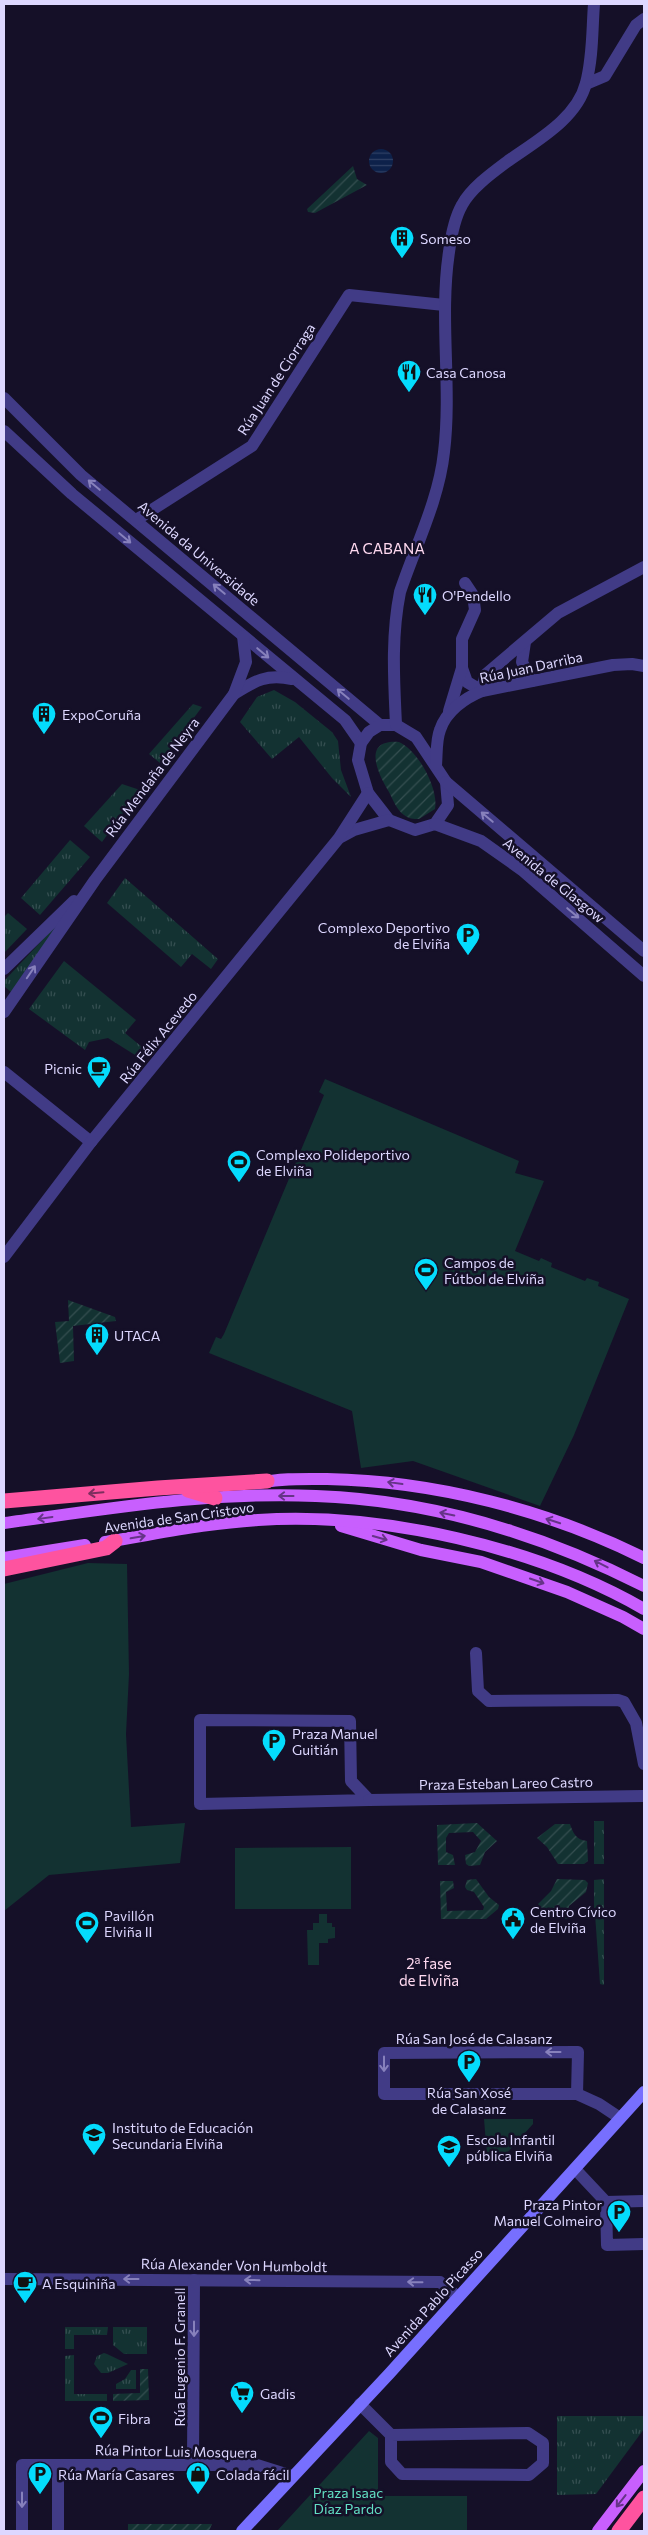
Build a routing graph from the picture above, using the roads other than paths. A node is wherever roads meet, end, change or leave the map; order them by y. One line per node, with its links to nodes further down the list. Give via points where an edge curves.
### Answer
1 (594, 4): 3 (street)
2 (644, 19): 3 (street, via 636,25 605,76)
3 (586, 84): 4 (street, via 570,112 557,125 500,168 461,206 450,243)
4 (444, 305): 7 (street, Rúa Juan de Ciorraga, via 349,295 252,446); 19 (street, via 444,455 397,607 393,647)
5 (4, 398): 7 (street, Avenida da Universidade, one-way to 5, via 81,475)
6 (4, 431): 10 (street, one-way to 10, via 72,494)
7 (136, 520): 18 (street, Avenida da Universidade, one-way to 7)
8 (644, 567): 11 (street, via 558,613)
9 (465, 583): 13 (street, via 473,595 475,610 462,639)
10 (243, 636): 14 (street, one-way to 14); 17 (street, Rúa Mendaña de Neyra, via 246,662)
11 (525, 642): 15 (street, via 522,662); 16 (street, via 485,675)
12 (644, 666): 15 (street, Rúa Juan Darriba, via 613,665)
13 (462, 668): 16 (street, via 467,682); 20 (street)
14 (295, 679): 17 (street, Rúa Mendaña de Neyra, via 272,676 252,682); 22 (street, via 345,720)
15 (532, 680): 16 (street, Rúa Juan Darriba)
16 (482, 691): 20 (street, Rúa Juan Darriba, via 459,704)
17 (234, 694): 29 (street, Rúa Mendaña de Neyra)
18 (380, 725): 19 (street); 22 (street)
19 (396, 725): 21 (street)
20 (442, 726): 21 (street); 23 (street)
21 (416, 737): 23 (street)
22 (362, 742): 25 (street, via 358,760)
23 (436, 765): 24 (street)
24 (446, 782): 27 (street, via 448,805); 30 (street, Avenida de Glasgow, one-way to 24)
25 (368, 793): 26 (street); 28 (street, Rúa Félix Acevedo)
26 (389, 820): 27 (street, via 415,830); 28 (street, Rúa Félix Acevedo)
27 (436, 824): 32 (street, Avenida de Glasgow, one-way to 32, via 481,841 522,870)
28 (339, 838): 35 (street, Rúa Félix Acevedo)
29 (95, 880): 31 (street, Rúa Mendaña de Neyra); 33 (street, Rúa Mendaña de Neyra, one-way to 29)
30 (644, 951)
31 (4, 969)
32 (644, 976)
33 (4, 1012)
34 (4, 1072): 35 (street)
35 (91, 1142): 36 (street, Rúa Félix Acevedo)
36 (4, 1257)
37 (267, 1482): 38 (highway); 39 (main road, via 234,1489); 45 (main road, one-way to 37, via 588,1532 458,1494 357,1480)
38 (158, 1488): 39 (highway, via 195,1490); 40 (highway, one-way to 40)
39 (215, 1498): 42 (main road, Avenida de San Cristovo, one-way to 42); 49 (main road, Avenida de San Cristovo, one-way to 39, via 593,1560 537,1539 482,1521 393,1502 316,1496)
40 (4, 1501)
41 (317, 1519): 43 (main road, Avenida de San Cristovo, one-way to 41, via 259,1520); 50 (main road, Avenida de San Cristovo, via 378,1524 516,1554); 51 (main road, one-way to 51, via 421,1550 490,1565 567,1592)
42 (4, 1523)
43 (115, 1541): 46 (main road, Avenida de San Cristovo); 48 (highway, via 106,1548)
44 (644, 1546): 45 (main road)
45 (631, 1551): 47 (main road)
46 (4, 1558)
47 (644, 1558)
48 (4, 1569)
49 (644, 1586)
50 (644, 1609)
51 (644, 1630)
52 (476, 1654): 53 (street, via 478,1691 490,1701 618,1700 628,1707)
53 (640, 1726): 54 (street)
54 (644, 1764)
55 (351, 1781): 57 (street); 58 (street); 58 (street, via 350,1721 200,1720 200,1804)
56 (644, 1796): 57 (street, Praza Esteban Lareo Castro)
57 (369, 1800): 58 (street)
58 (335, 1802)
59 (644, 2092): 61 (street, Avenida Pablo Picasso)
60 (578, 2094): 60 (street, Rúa San José de Calasanz, one-way to 60, via 578,2052 384,2053 384,2094); 61 (street, Rúa San José de Calasanz)
61 (620, 2118): 62 (street, Avenida Pablo Picasso)
62 (575, 2169): 64 (street); 68 (street, Avenida Pablo Picasso)
63 (644, 2201): 64 (street)
64 (606, 2202): 65 (street, via 607,2245)
65 (644, 2244)
66 (4, 2279): 67 (street, Rúa Alexander Von Humboldt, one-way to 66)
67 (194, 2280): 68 (street, Rúa Alexander Von Humboldt, one-way to 67, via 440,2282); 71 (street, Rúa Eugenio F. Granell, one-way to 71)
68 (458, 2297): 69 (street, Avenida Pablo Picasso)
69 (360, 2404): 70 (street); 74 (street, Avenida Pablo Picasso)
70 (391, 2435): 70 (street, via 391,2462 402,2474 529,2475 543,2463 543,2443 528,2433)
71 (193, 2464): 72 (street, Rúa Pintor Luis Mosquera); 74 (street, Rúa Pintor Luis Mosquera, via 257,2465)
72 (58, 2465): 76 (street, one-way to 76, via 22,2465); 77 (street)
73 (644, 2471): 79 (main road, one-way to 79)
74 (292, 2476): 78 (street, Avenida Pablo Picasso)
75 (644, 2498): 80 (highway)
76 (22, 2531)
77 (58, 2531)
78 (242, 2531)
79 (598, 2531)
80 (619, 2531)

